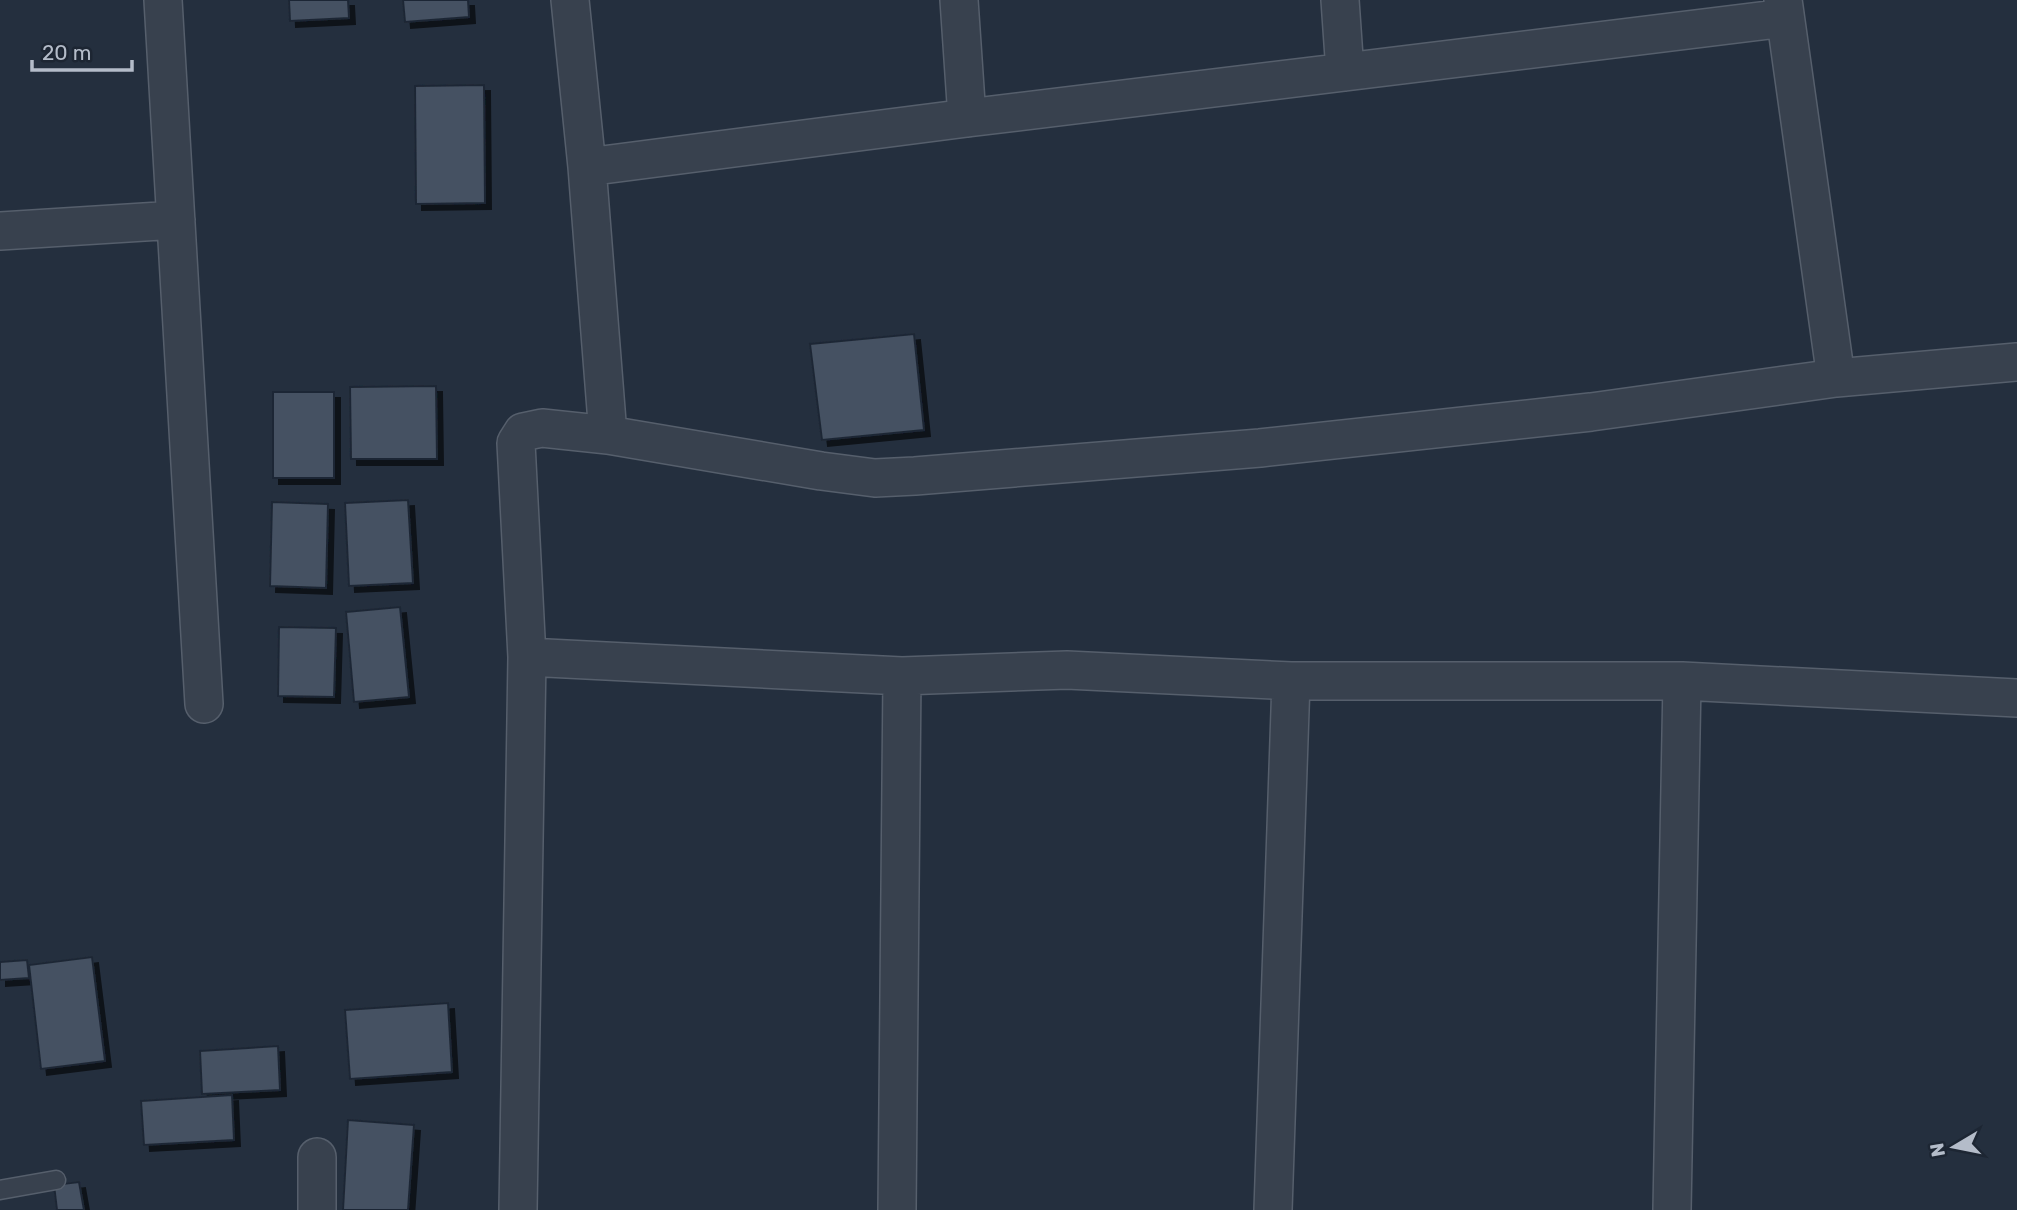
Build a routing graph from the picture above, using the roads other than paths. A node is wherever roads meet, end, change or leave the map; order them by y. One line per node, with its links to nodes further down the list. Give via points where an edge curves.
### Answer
1 (163, 0): 9 (street)
2 (570, 0): 8 (street)
3 (959, 0): 7 (street)
4 (1340, 0): 6 (street)
5 (1784, 9): 6 (street); 12 (street)
6 (1345, 72): 7 (street)
7 (967, 118): 8 (street)
8 (587, 167): 13 (street)
9 (176, 220): 10 (street); 19 (street)
10 (0, 231)
11 (2017, 362): 12 (street)
12 (1836, 377): 13 (street, via 1591,412 1260,449 875,478)
13 (608, 435): 14 (street, via 541,428 523,432 516,443)
14 (527, 657): 15 (street); 24 (street)
15 (902, 676): 16 (street, via 1067,670); 25 (street)
16 (1291, 681): 17 (street); 26 (street)
17 (1682, 681): 18 (street); 27 (street)
18 (2017, 698)
19 (204, 704)
20 (317, 1157): 23 (street)
21 (56, 1180): 22 (lane)
22 (0, 1189)
23 (317, 1210)
24 (518, 1210)
25 (897, 1210)
26 (1273, 1210)
27 (1672, 1210)

